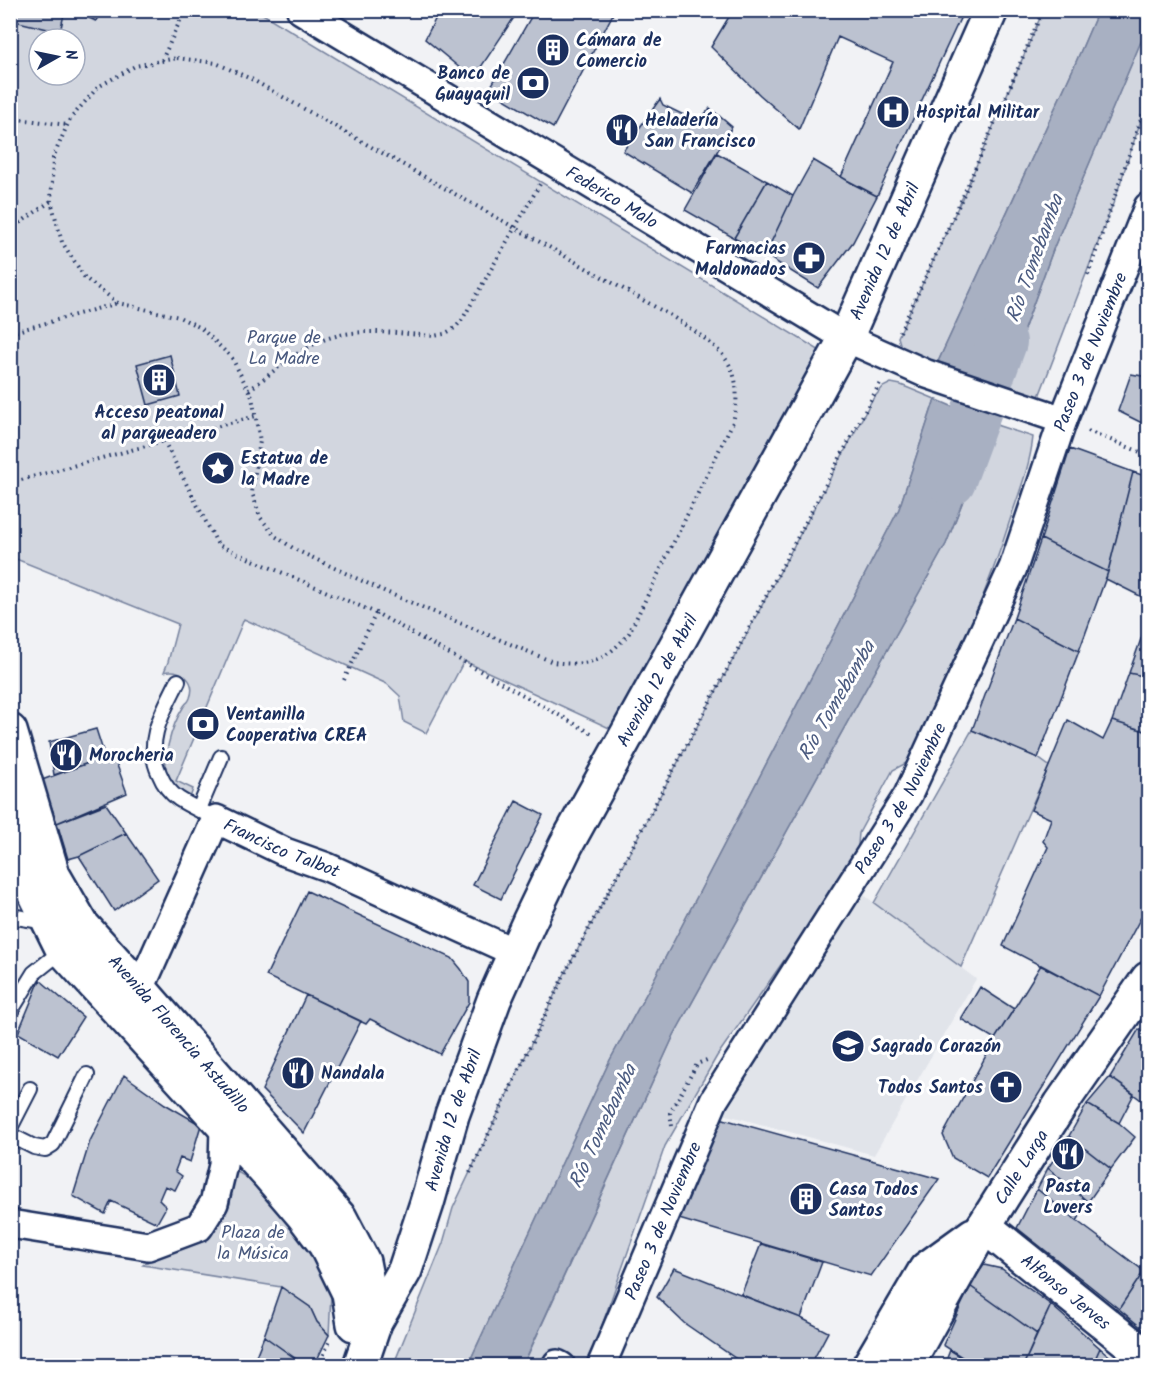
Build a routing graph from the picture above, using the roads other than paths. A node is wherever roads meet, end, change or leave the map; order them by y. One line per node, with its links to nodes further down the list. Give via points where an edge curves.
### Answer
1 (302, 10): 4 (street, Federico Malo)
2 (991, 10): 4 (main road, Avenida 12 de Abril)
3 (1149, 207): 5 (street, Paseo 3 de Noviembre)
4 (846, 338): 5 (street, Federico Malo, via 927,374); 14 (main road, Avenida 12 de Abril, via 566,845)
5 (1062, 420): 31 (street, Paseo 3 de Noviembre, via 1013,568 908,795 714,1100)
6 (178, 681): 9 (lane, via 154,737 155,762 172,793)
7 (10, 731): 16 (main road, Avenida Florencia Astudillo, via 53,874 82,925)
8 (221, 757): 9 (lane)
9 (207, 814): 14 (street, Francisco Talbot); 16 (street, Francisco Talbot)
10 (10, 818): 11 (main road, Avenida Florencia Astudillo)
11 (21, 883): 13 (main road, Avenida Florencia Astudillo)
12 (10, 916): 13 (lane)
13 (56, 936): 17 (lane); 20 (main road, Avenida Florencia Astudillo)
14 (516, 953): 25 (main road, Avenida 12 de Abril, via 494,1000 452,1116)
15 (1149, 979): 24 (main road, Calle Larga, via 1061,1104)
16 (140, 989): 26 (main road, Avenida Florencia Astudillo, via 340,1218 363,1262)
17 (10, 1012)
18 (87, 1075): 22 (lane, via 53,1144 45,1149 34,1147)
19 (30, 1089): 21 (lane)
20 (224, 1126): 23 (street, via 223,1165 214,1203 199,1227 148,1246); 28 (main road, Avenida Florencia Astudillo, via 325,1244 352,1302 354,1330)
21 (10, 1128)
22 (10, 1135)
23 (10, 1224)
24 (984, 1226): 27 (main road, Alfonso Jerves); 32 (main road, via 926,1269); 33 (main road, Calle Larga)
25 (405, 1270): 26 (main road, Avenida 12 de Abril); 30 (main road)
26 (375, 1322): 29 (main road, Avenida 12 de Abril)
27 (1149, 1358)
28 (343, 1365)
29 (360, 1365)
30 (378, 1365)
31 (601, 1365)
32 (869, 1365)
33 (906, 1365)

